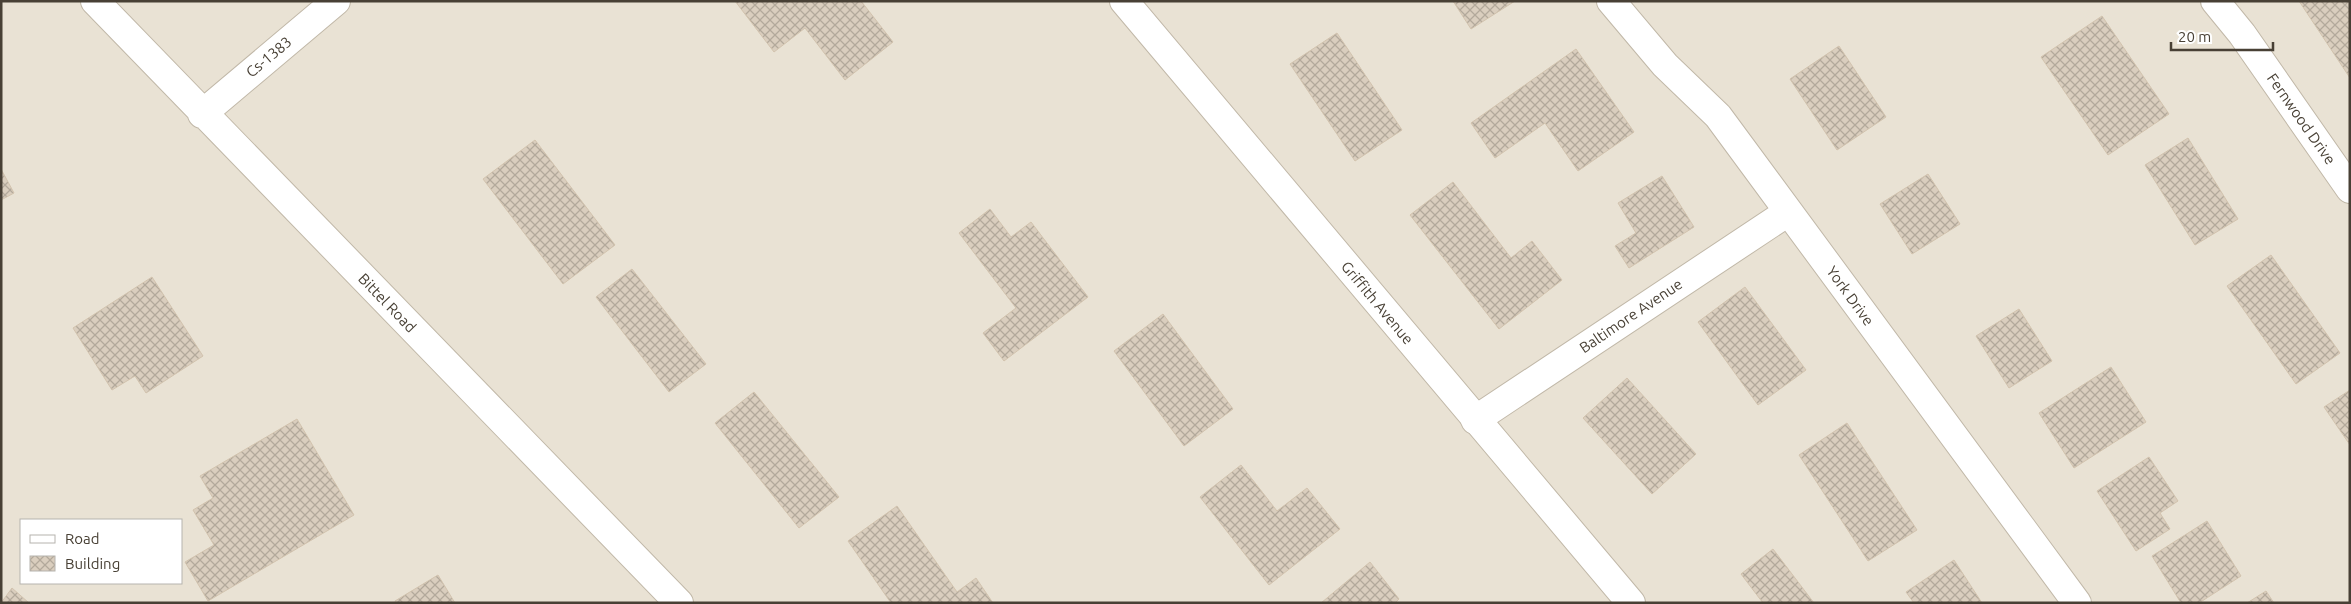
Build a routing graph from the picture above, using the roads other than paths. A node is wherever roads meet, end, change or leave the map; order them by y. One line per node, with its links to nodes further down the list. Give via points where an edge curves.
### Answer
1 (95, 1): 6 (street, Bittel Road)
2 (336, 1): 6 (street, Cs-1383)
3 (1124, 1): 9 (street, Griffith Avenue)
4 (1611, 1): 8 (street, York Drive, via 1665,65 1718,116)
5 (2215, 1): 7 (street, Fernwood Drive, via 2242,34)
6 (202, 114): 10 (street, Bittel Road)
7 (2350, 189)
8 (1788, 212): 9 (street, Baltimore Avenue); 12 (street, York Drive)
9 (1475, 420): 11 (street, Griffith Avenue)
10 (679, 603)
11 (1631, 603)
12 (2077, 603)

